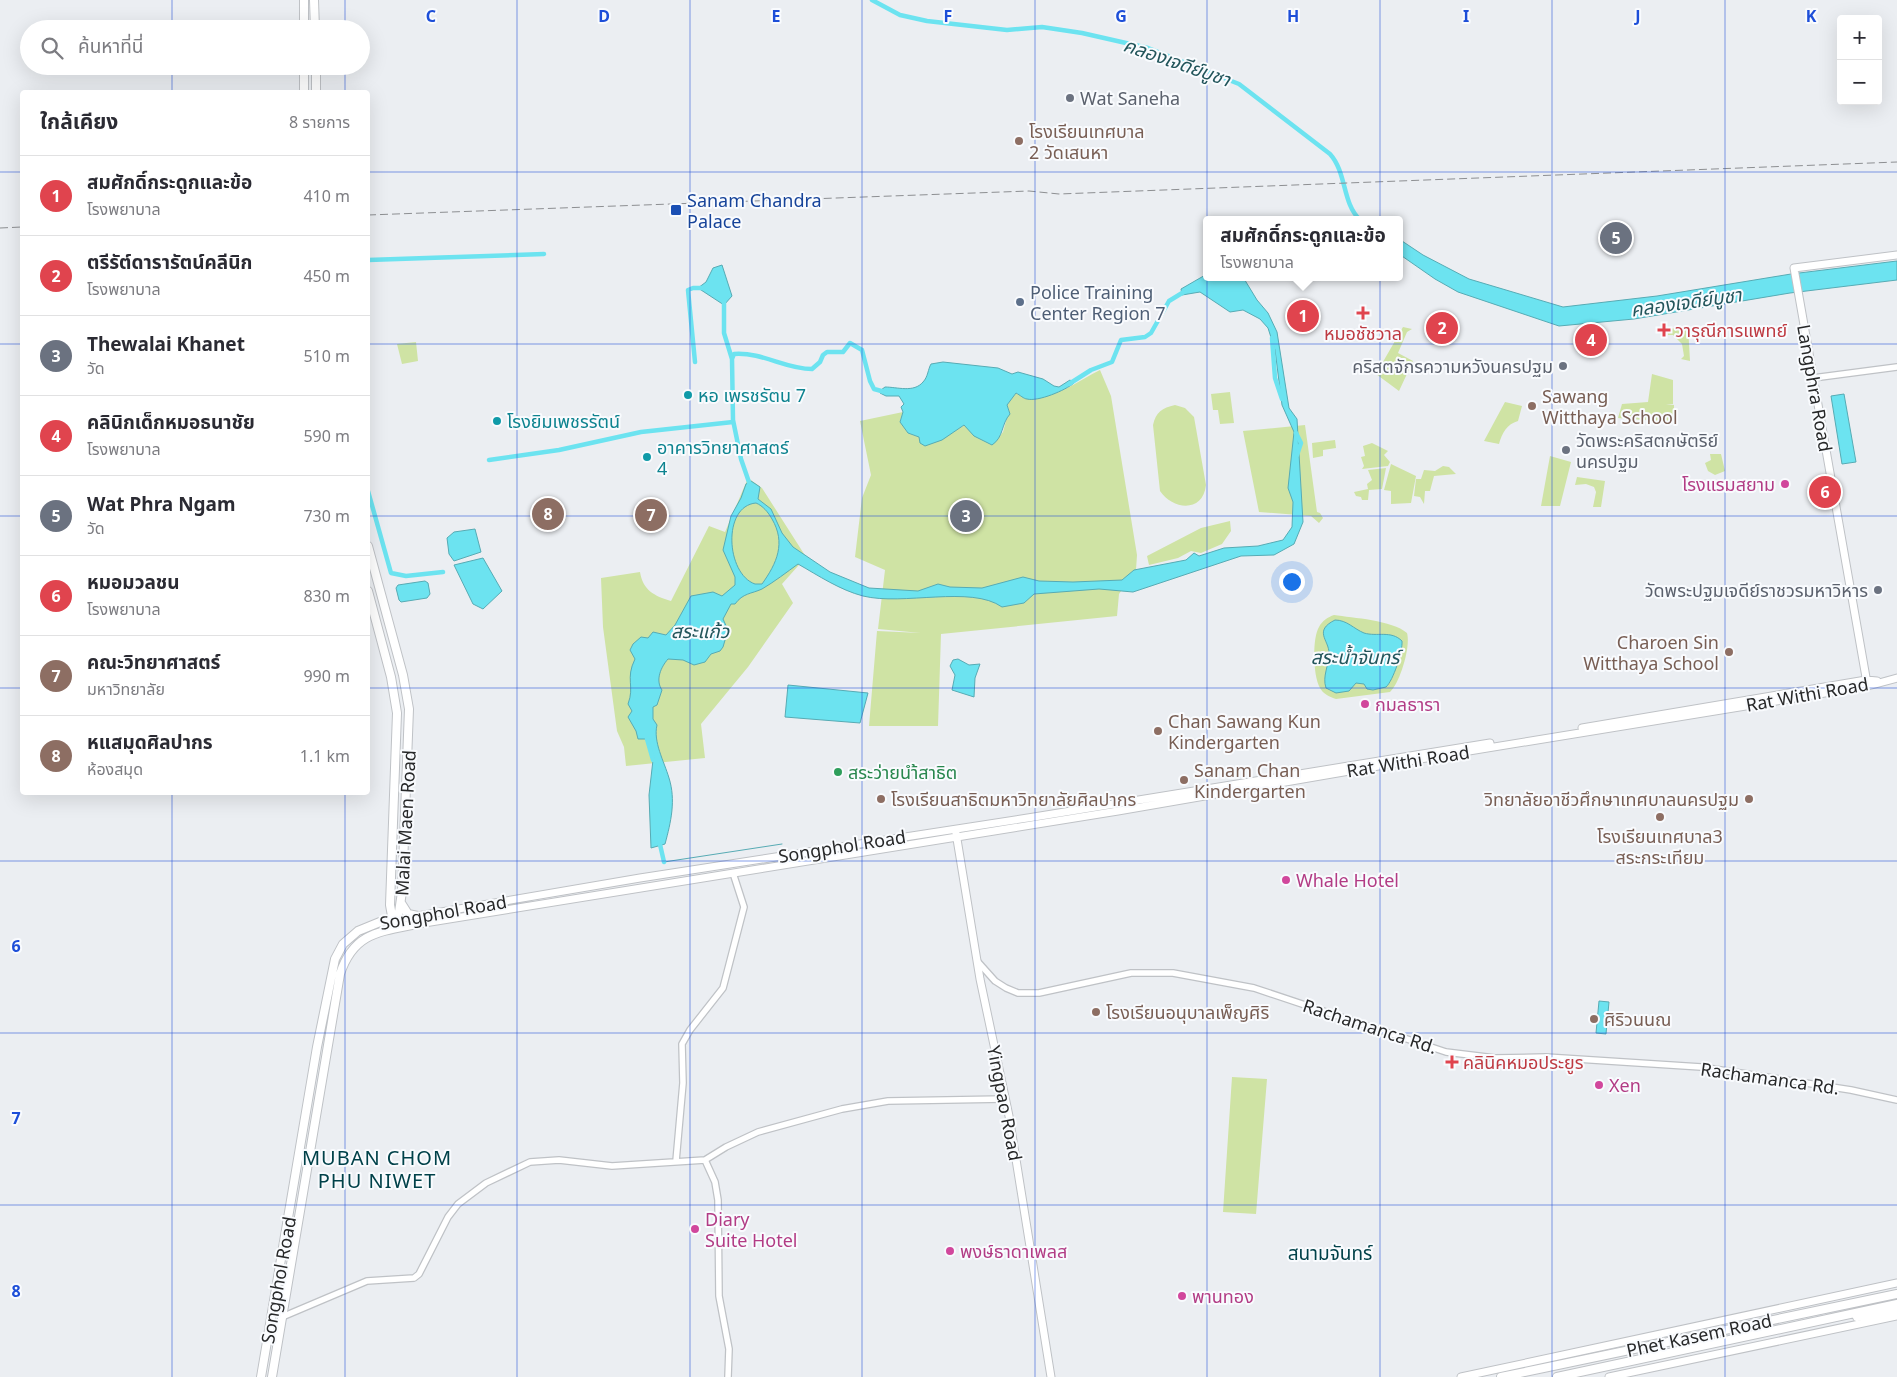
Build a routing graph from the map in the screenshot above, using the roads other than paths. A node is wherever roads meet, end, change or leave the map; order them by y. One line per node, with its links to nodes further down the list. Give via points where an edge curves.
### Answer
1 (304, 0): 3 (highway)
2 (314, 0): 4 (highway)
3 (304, 20)
4 (315, 20)
5 (304, 75): 7 (highway)
6 (316, 75): 8 (highway)
7 (304, 90)
8 (316, 90)
9 (1897, 255): 11 (main road, Langphra Road, via 1795,270)
10 (1897, 367): 11 (street)
11 (1813, 378): 15 (main road, Langphra Road)
12 (370, 553): 21 (highway, Malai Maen Road, via 403,674 409,709)
13 (370, 598): 22 (highway, Malai Maen Road, via 397,713)
14 (1897, 678): 15 (main road, Rat Withi Road)
15 (1867, 683): 16 (main road, Rat Withi Road)
16 (1247, 786): 17 (main road, Rat Withi Road); 18 (main road, Rat Withi Road)
17 (954, 829): 18 (main road, Yingpao Road); 19 (main road, Songphol Road)
18 (957, 837): 20 (main road, Songphol Road); 28 (main road, Yingpao Road)
19 (736, 863): 20 (main road); 23 (main road, Songphol Road)
20 (735, 873): 26 (main road, Songphol Road); 32 (street, via 744,907 723,988 682,1044 683,1083)
21 (401, 903): 23 (highway, via 408,914); 24 (highway, Malai Maen Road)
22 (390, 906): 24 (highway, Malai Maen Road); 25 (highway)
23 (418, 916): 24 (main road, Songphol Road)
24 (394, 920): 25 (highway, Songphol Road); 26 (highway); 27 (highway)
25 (380, 922): 40 (highway, Songphol Road, via 353,935 343,944 335,959)
26 (412, 925): 27 (highway, Songphol Road)
27 (383, 930): 38 (highway, Songphol Road, via 351,950 340,974)
28 (978, 962): 29 (main road, Yingpao Road); 30 (street, Rachamanca Rd., via 995,981 1018,992 1046,992 1157,971 1254,988 1446,1052 1495,1058 1546,1057 1701,1067)
29 (1005, 1099): 31 (street, via 888,1101 842,1109 758,1132 726,1146); 43 (main road, Yingpao Road)
30 (1897, 1100)
31 (705, 1160): 32 (street); 42 (street, via 715,1182 718,1200 719,1296 729,1349)
32 (676, 1161): 38 (street, via 612,1166 557,1160 530,1162 486,1183 458,1204 414,1278 367,1281)
33 (1897, 1283): 44 (main road)
34 (1897, 1294): 45 (highway, Phet Kasem Road)
35 (1897, 1304): 39 (highway, Phet Kasem Road)
36 (1897, 1312): 39 (highway)
37 (1897, 1316): 47 (main road)
38 (282, 1317): 41 (highway, Songphol Road)
39 (1833, 1318): 46 (highway, Phet Kasem Road)
40 (261, 1377)
41 (272, 1377)
42 (728, 1377)
43 (1051, 1377)
44 (1461, 1377)
45 (1501, 1377)
46 (1557, 1377)
47 (1609, 1377)

